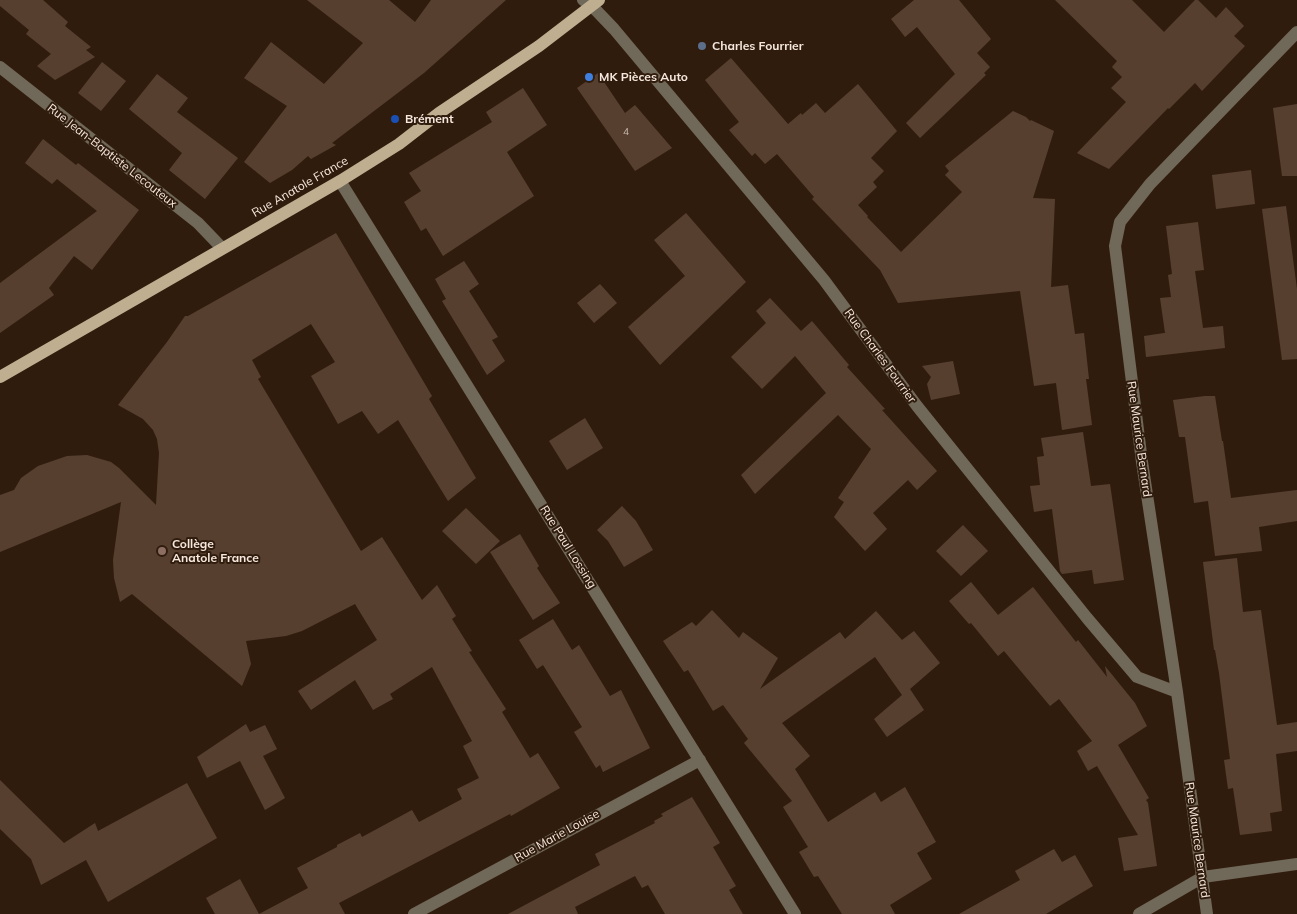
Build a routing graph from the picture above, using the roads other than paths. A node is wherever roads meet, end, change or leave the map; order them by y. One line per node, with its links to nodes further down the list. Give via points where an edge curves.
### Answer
1 (591, 2): 4 (main road, Rue Anatole France, via 539,46 399,144); 7 (street, Rue Charles Fourrier, via 824,280 917,406 1136,678)
2 (1297, 32): 7 (street, Rue Maurice Bernard, via 1150,184 1120,222 1115,246 1142,462)
3 (0, 68): 5 (street, Rue Jean-Baptiste Lecouteux, via 198,223)
4 (340, 181): 5 (main road, Rue Anatole France); 8 (street, Rue Paul Lossing)
5 (222, 248): 6 (main road, Rue Anatole France)
6 (0, 377)
7 (1177, 692): 10 (street, Rue Maurice Bernard)
8 (700, 760): 11 (street, Rue Marie Louise); 12 (street, Rue Paul Lossing)
9 (1297, 864): 10 (street)
10 (1203, 877): 13 (street); 14 (street, Rue Maurice Bernard)
11 (414, 914)
12 (795, 914)
13 (1139, 914)
14 (1207, 914)

